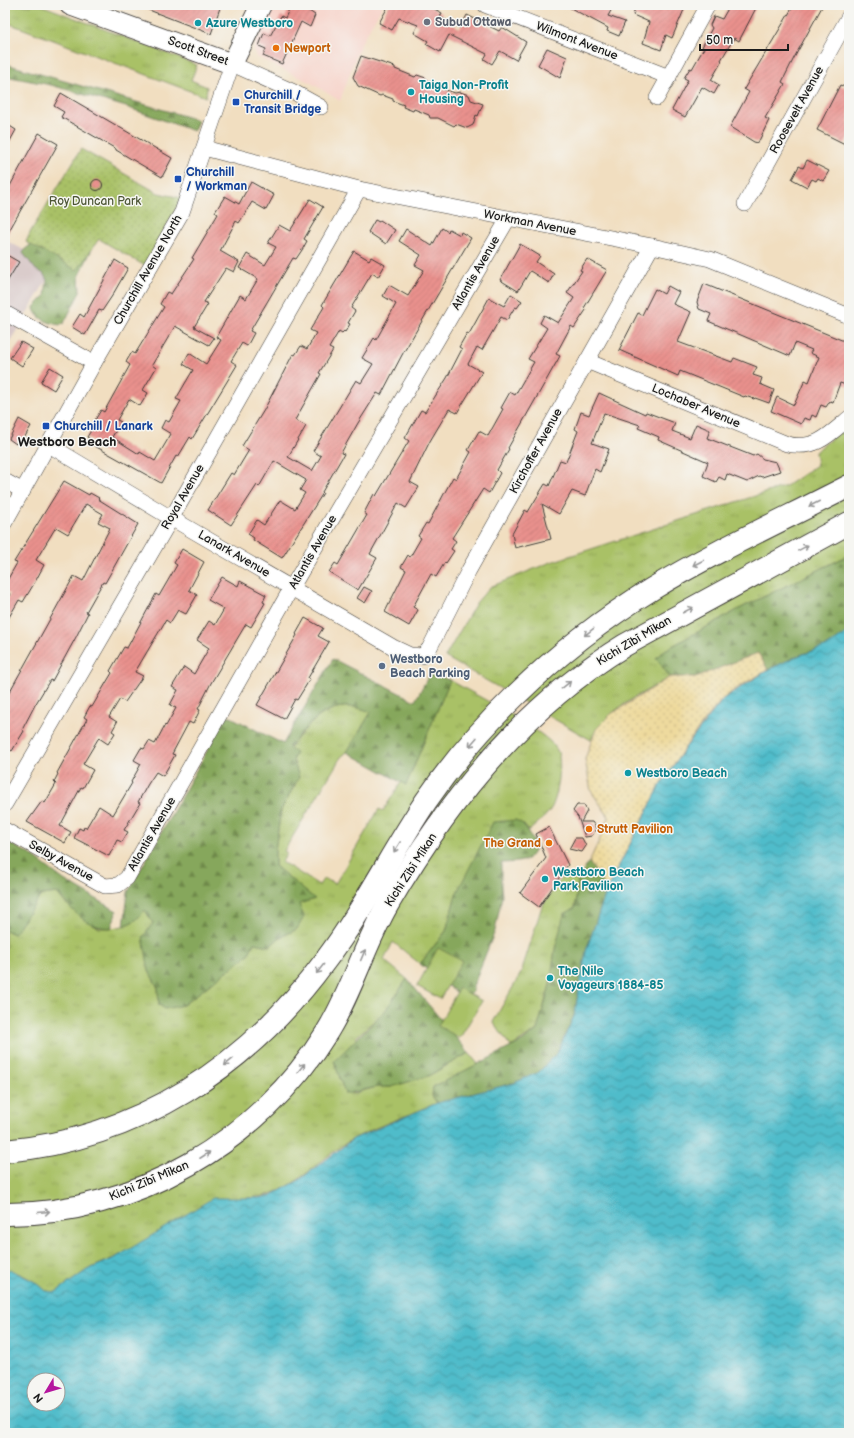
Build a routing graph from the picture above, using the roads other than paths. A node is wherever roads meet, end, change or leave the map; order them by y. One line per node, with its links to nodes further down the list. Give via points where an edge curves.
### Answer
1 (70, 5): 5 (main road, Scott Street)
2 (261, 5): 7 (main road, Churchill Avenue North)
3 (485, 5): 8 (street, Wilmont Avenue)
4 (708, 5): 8 (street)
5 (99, 9): 7 (main road, Scott Street)
6 (849, 16): 13 (street, Roosevelt Avenue)
7 (232, 64): 10 (street, Scott Street); 11 (street, Churchill Avenue North)
8 (669, 77): 9 (street)
9 (657, 98)
10 (321, 107)
11 (204, 148): 12 (street, Workman Avenue); 19 (street, Churchill Avenue North, via 178,220)
12 (359, 189): 14 (street, Workman Avenue); 25 (street, Royal Avenue)
13 (745, 204)
14 (508, 219): 15 (street, Workman Avenue); 28 (street, Atlantis Avenue)
15 (652, 246): 17 (street, Workman Avenue, via 710,259); 18 (street, Kirchoffer Avenue)
16 (5, 313): 19 (street)
17 (849, 316)
18 (587, 360): 20 (street, Lochaber Avenue, via 787,444 806,447 824,438); 29 (street, Kirchoffer Avenue, via 469,570 430,649)
19 (94, 364): 21 (street, Churchill Avenue North)
20 (849, 418)
21 (49, 445): 24 (street, Churchill Avenue North); 25 (street, Lanark Avenue)
22 (5, 481): 24 (street)
23 (849, 486): 33 (highway, Kichi Zībī Mīkan, one-way to 33, via 699,562 635,600 563,653 514,696 428,799 327,959 290,1005 253,1043 217,1072 193,1088 126,1121 55,1143)
24 (23, 491): 26 (street, Churchill Avenue North)
25 (171, 518): 28 (street, Lanark Avenue); 30 (street, Royal Avenue)
26 (5, 522)
27 (849, 523): 34 (highway, Kichi Zībī Mīkan, one-way to 27, via 47,1212 84,1205 139,1188 197,1160 238,1132 267,1106 305,1063 329,1029 380,920 423,850 472,780 530,719 589,667 624,645)
28 (292, 587): 29 (street, Lanark Avenue, via 393,647); 32 (street, Atlantis Avenue, via 127,878)
29 (422, 656)
30 (5, 804)
31 (5, 830): 32 (street, Selby Avenue, via 105,886)
32 (118, 885)
33 (5, 1151)
34 (5, 1214)

